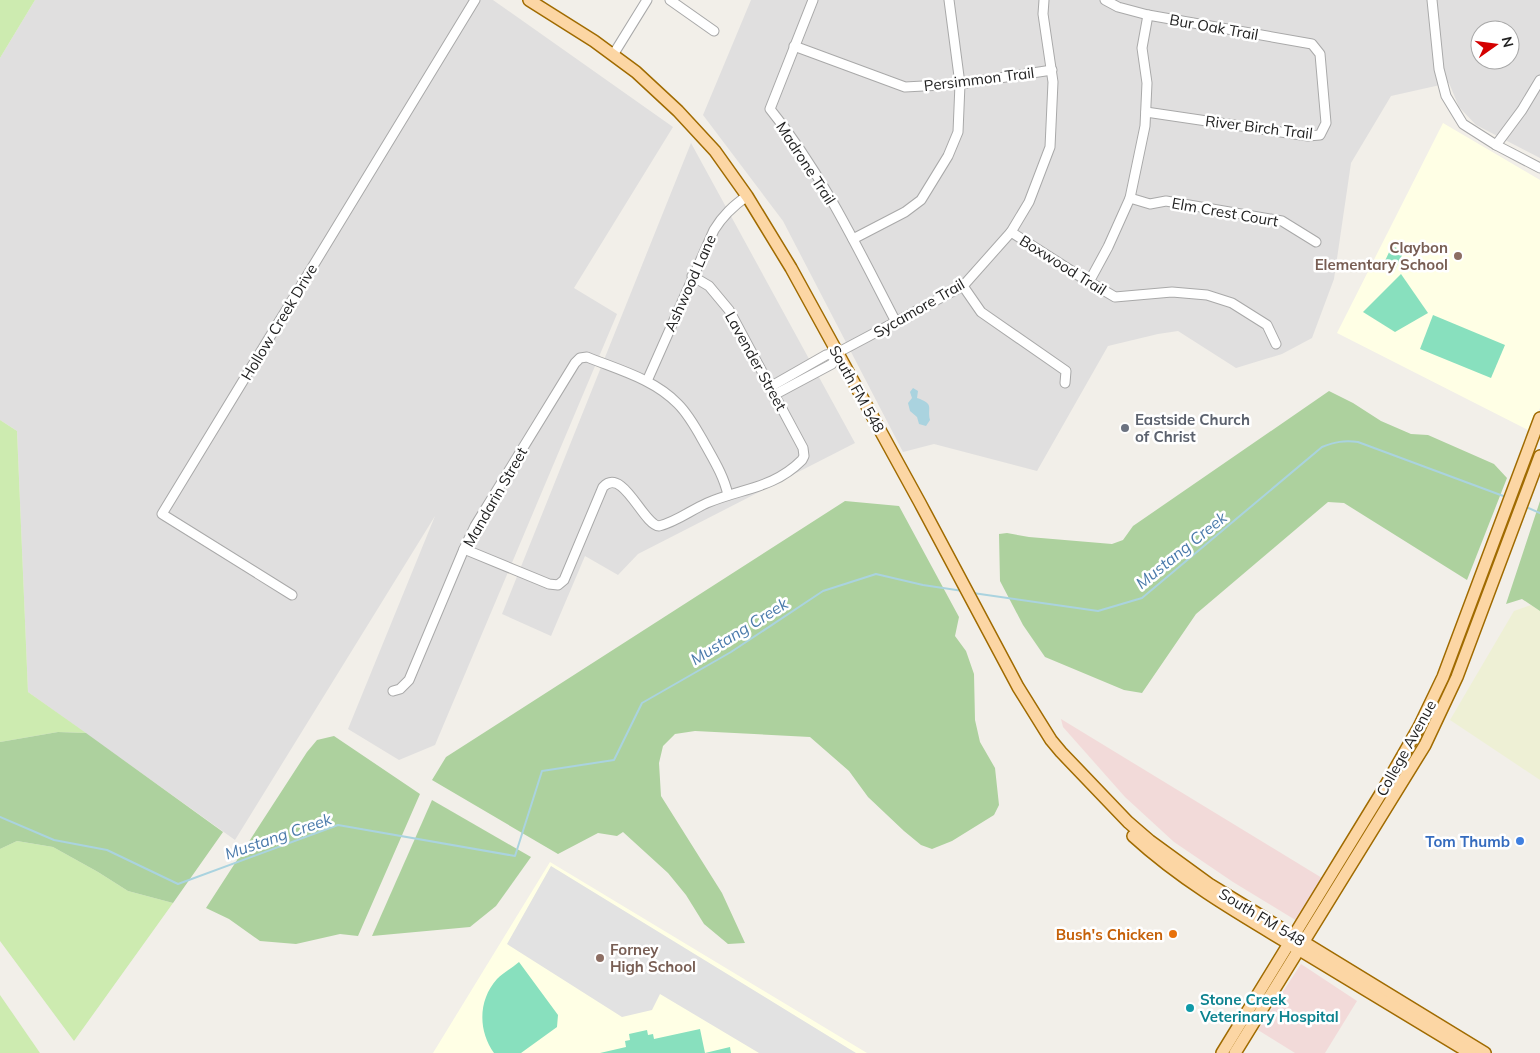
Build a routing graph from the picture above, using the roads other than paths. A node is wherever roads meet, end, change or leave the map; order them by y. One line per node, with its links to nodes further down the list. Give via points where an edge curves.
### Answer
1 (475, 0): 41 (street, Hollow Creek Drive, via 162,514)
2 (529, 0): 14 (main road, South FM 548)
3 (647, 0): 14 (street)
4 (670, 0): 11 (street)
5 (813, 0): 12 (street, Madrone Trail)
6 (948, 0): 17 (street)
7 (1044, 0): 15 (street, Sycamore Trail, via 1043,14)
8 (1105, 0): 10 (street, Bur Oak Trail)
9 (1432, 0): 19 (street, via 1439,69 1446,96 1463,124)
10 (1148, 15): 13 (street, Bur Oak Trail, via 1312,44); 18 (street, via 1142,48 1147,83)
11 (714, 32)
12 (794, 46): 17 (street, Persimmon Trail, via 905,87); 24 (street, Madrone Trail, via 770,109 794,138)
13 (1320, 54): 18 (street, River Birch Trail, via 1326,123 1320,135 1308,136)
14 (613, 55): 21 (main road, South FM 548, via 678,111 709,144)
15 (1052, 70): 17 (street, Persimmon Trail); 23 (street, Sycamore Trail, via 1050,147 1029,202)
16 (1540, 80): 19 (street)
17 (960, 84): 24 (street, via 958,132 948,156 921,200)
18 (1146, 112): 22 (street)
19 (1496, 145): 20 (street)
20 (1540, 168)
21 (747, 196): 26 (street, Ashwood Lane, via 722,217); 31 (main road, South FM 548)
22 (1130, 198): 25 (street, Elm Crest Court, via 1150,204 1166,201 1282,221); 27 (street)
23 (1011, 232): 27 (street, Boxwood Trail); 28 (street, Sycamore Trail)
24 (853, 239): 29 (street, Madrone Trail)
25 (1316, 242)
26 (692, 276): 32 (street, Ashwood Lane); 34 (street, Lavender Street, via 710,286 723,301)
27 (1089, 282): 30 (street, Boxwood Trail, via 1115,297 1172,292 1207,295 1232,303 1267,325)
28 (963, 286): 29 (street, Sycamore Trail); 33 (street, via 982,312 1066,371)
29 (896, 322): 31 (street, Sycamore Trail)
30 (1276, 344)
31 (838, 354): 34 (street, Sycamore Trail, via 826,355); 43 (main road, South FM 548, via 1030,707 1061,752 1063,760 1111,815 1168,867)
32 (647, 381): 37 (street, via 670,396 690,419 722,474); 38 (street, Mandarin Street, via 587,357 575,362)
33 (1066, 382)
34 (772, 391): 37 (street, Lavender Street, via 803,448 804,456 798,464 767,484)
35 (1540, 418): 39 (main road, College Avenue)
36 (1540, 456): 40 (main road, College Avenue)
37 (728, 495): 38 (street, via 664,525 654,526 631,496 618,484 609,482 603,487 564,580 558,585)
38 (464, 549): 42 (street, Mandarin Street, via 409,680)
39 (1478, 585): 40 (main road); 43 (main road, College Avenue, via 1443,677 1419,727)
40 (1490, 589): 43 (main road, College Avenue, via 1457,677 1425,746)
41 (292, 595)
42 (393, 691)
43 (1297, 943): 44 (main road, College Avenue); 45 (main road, College Avenue); 46 (main road, South FM 548); 47 (main road, South FM 548)
44 (1222, 1053)
45 (1235, 1053)
46 (1470, 1053)
47 (1485, 1053)

